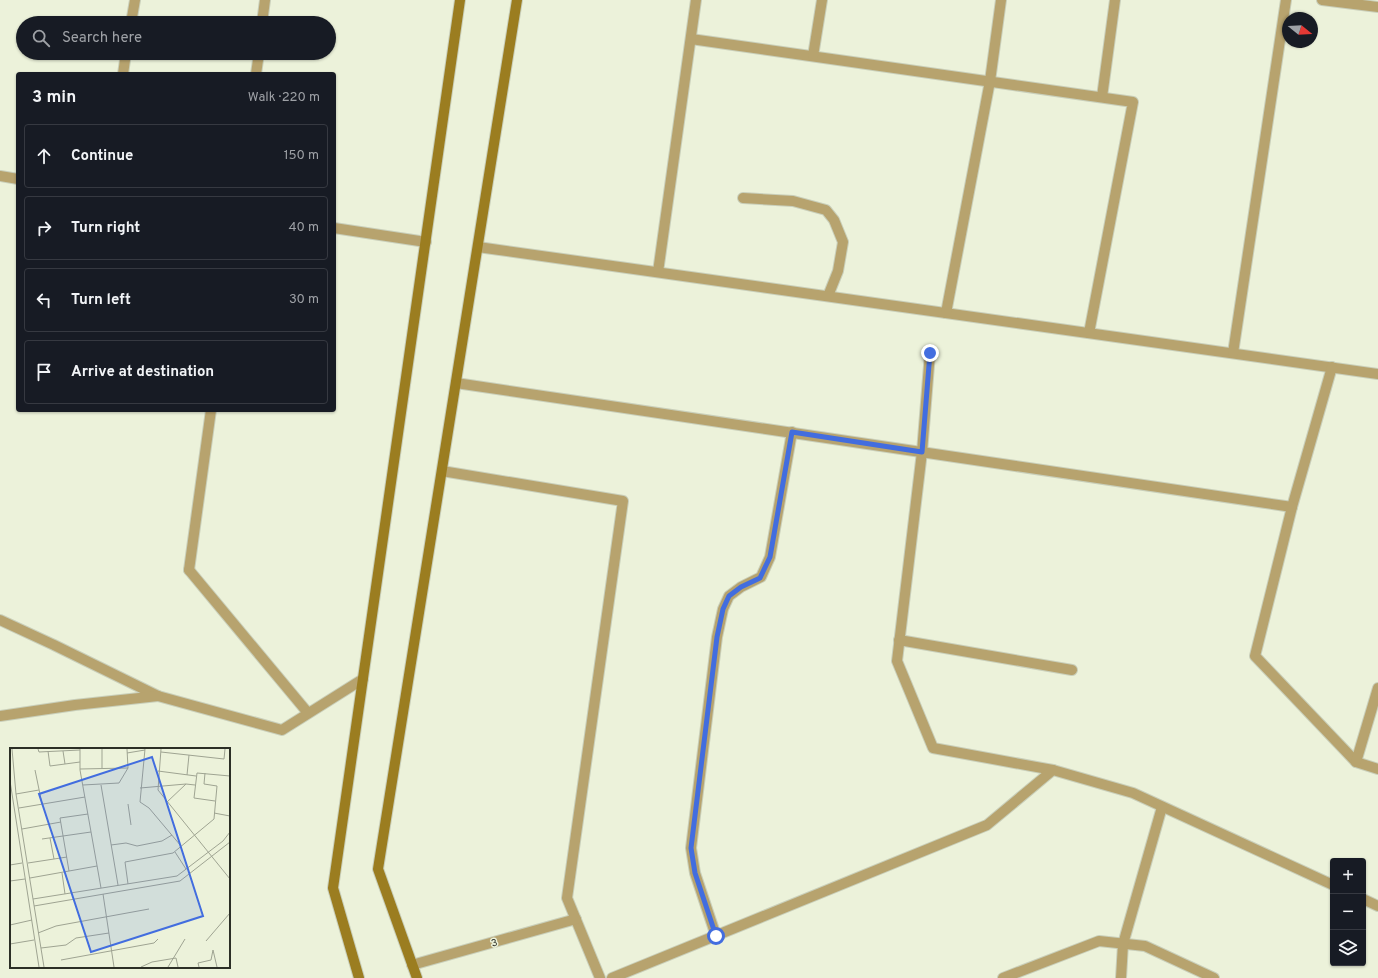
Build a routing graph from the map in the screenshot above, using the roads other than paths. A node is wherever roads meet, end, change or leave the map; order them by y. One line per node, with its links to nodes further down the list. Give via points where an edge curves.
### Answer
1 (135, 0): 12 (street)
2 (265, 0): 13 (street)
3 (460, 0): 26 (street)
4 (517, 0): 27 (street)
5 (696, 0): 14 (street)
6 (822, 0): 15 (street)
7 (1001, 0): 20 (street)
8 (1115, 0): 21 (street)
9 (1286, 0): 33 (street)
10 (1322, 0): 11 (street)
11 (1378, 7)
12 (132, 16)
13 (263, 16)
14 (691, 39): 15 (street); 28 (street)
15 (813, 56): 20 (street)
16 (125, 60): 18 (street)
17 (258, 60): 19 (street)
18 (123, 72)
19 (256, 72)
20 (990, 81): 21 (street); 30 (street)
21 (1102, 97): 31 (street, via 1133,102)
22 (0, 176): 23 (street)
23 (16, 179)
24 (743, 198): 29 (street, via 793,201 826,210 834,220 843,242 838,271)
25 (336, 228): 26 (street)
26 (426, 242): 45 (street)
27 (478, 247): 28 (street); 36 (street)
28 (658, 272): 29 (street)
29 (828, 296): 30 (street)
30 (946, 313): 31 (street)
31 (1089, 333): 33 (street)
32 (930, 353): 39 (street)
33 (1233, 353): 34 (street)
34 (1332, 367): 35 (street); 41 (street)
35 (1378, 374)
36 (456, 383): 38 (street); 40 (street)
37 (211, 412): 48 (street, via 189,570)
38 (792, 432): 39 (street); 58 (street, via 770,557 760,578 729,596 723,609 717,637 691,848 695,873)
39 (922, 452): 41 (street); 43 (street)
40 (442, 471): 57 (street, via 623,500 567,898); 60 (street, via 378,869)
41 (1292, 507): 50 (street, via 1255,656)
42 (0, 620): 47 (street)
43 (899, 640): 44 (street); 52 (street, via 897,661 933,748)
44 (1072, 670)
45 (363, 679): 48 (street); 61 (street, via 333,888)
46 (1378, 688): 50 (street)
47 (158, 696): 48 (street, via 282,730); 49 (street)
48 (308, 713)
49 (0, 716)
50 (1356, 762): 51 (street)
51 (1378, 769)
52 (1053, 770): 53 (street, via 1133,793); 58 (street, via 987,825)
53 (1162, 807): 54 (street); 59 (street)
54 (1330, 884)
55 (1366, 900): 56 (street)
56 (1378, 906)
57 (576, 919): 60 (street, 3); 63 (street)
58 (716, 936): 64 (street)
59 (1123, 944): 65 (street, via 1099,941); 66 (street); 67 (street, via 1145,946)
60 (412, 965): 62 (street)
61 (359, 978)
62 (417, 978)
63 (600, 978)
64 (612, 978)
65 (1003, 978)
66 (1121, 978)
67 (1214, 978)

